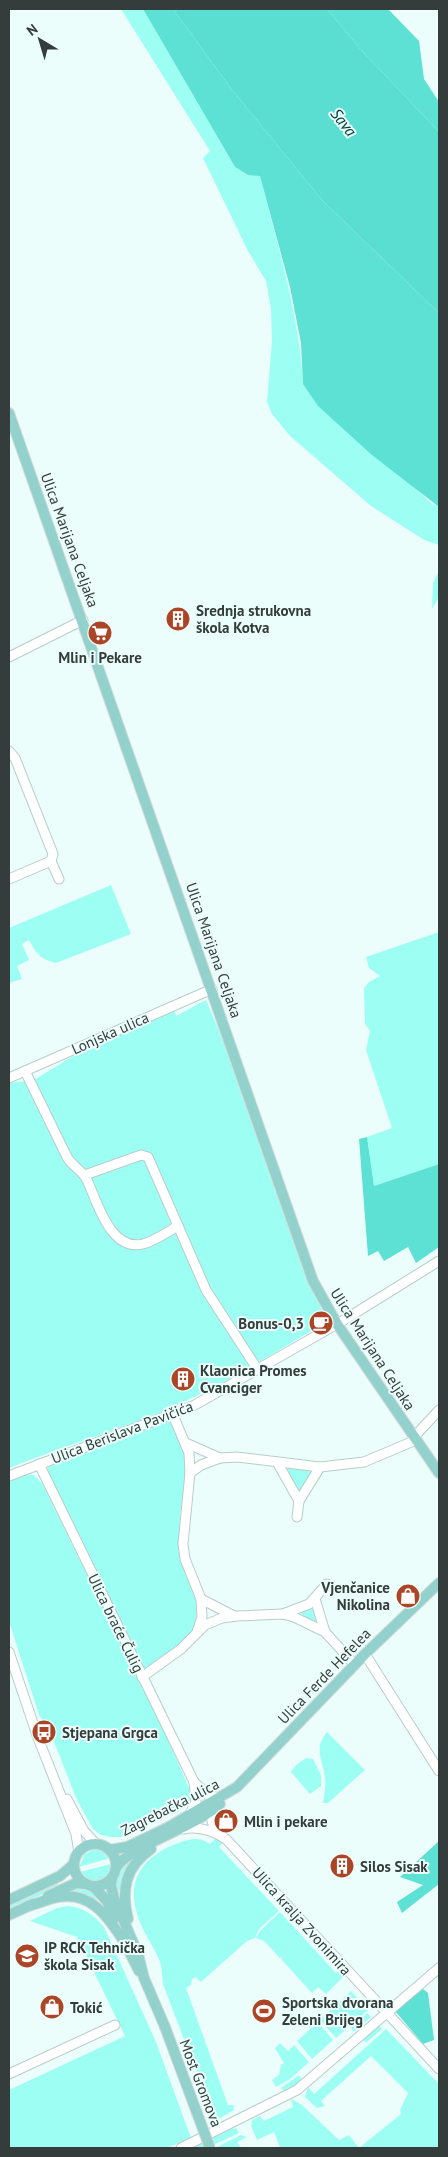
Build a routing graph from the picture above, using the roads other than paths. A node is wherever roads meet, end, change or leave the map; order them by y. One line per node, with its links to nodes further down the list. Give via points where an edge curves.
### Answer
1 (9, 413): 2 (main road, Ulica Marijana Celjaka)
2 (83, 620): 3 (street); 8 (main road, Ulica Marijana Celjaka)
3 (9, 657)
4 (9, 751): 5 (street, via 15,758 52,854)
5 (51, 861): 6 (street); 7 (street)
6 (9, 879)
7 (59, 879)
8 (212, 989): 9 (street, Lonjska ulica); 14 (main road, Ulica Marijana Celjaka, via 313,1281)
9 (24, 1071): 10 (street, Lonjska ulica); 11 (street, via 71,1163)
10 (9, 1078)
11 (84, 1175): 12 (street, via 104,1219 113,1233 125,1242 144,1244); 12 (street, via 146,1155)
12 (178, 1226): 15 (street, via 206,1290)
13 (439, 1261): 14 (street, Ulica Berislava Pavičića)
14 (337, 1324): 15 (street, Ulica Berislava Pavičića); 18 (main road, Ulica Marijana Celjaka)
15 (258, 1370): 17 (street, Ulica Berislava Pavičića)
16 (439, 1410): 18 (street)
17 (173, 1415): 19 (street); 22 (street, Ulica Berislava Pavičića)
18 (415, 1438): 23 (street, via 364,1462); 25 (main road, Ulica Marijana Celjaka)
19 (186, 1443): 20 (street); 24 (street)
20 (220, 1458): 21 (street); 24 (street)
21 (277, 1462): 23 (street); 27 (street)
22 (39, 1464): 26 (street, Ulica Berislava Pavičića); 40 (street, Ulica braće Čulig)
23 (320, 1467): 27 (street)
24 (190, 1473): 31 (street, via 183,1544 185,1559)
25 (439, 1473)
26 (9, 1476)
27 (299, 1501): 28 (street)
28 (297, 1518)
29 (439, 1582): 38 (main road, Ulica Ferde Hefelea)
30 (327, 1584): 32 (street)
31 (201, 1599): 34 (street); 35 (street, via 202,1616)
32 (315, 1599): 33 (street); 36 (street)
33 (283, 1614): 34 (street); 36 (street)
34 (236, 1616): 35 (street, via 214,1621)
35 (197, 1632): 40 (street, via 181,1649)
36 (325, 1632): 39 (street)
37 (9, 1652): 43 (street)
38 (365, 1654): 39 (main road, Ulica Ferde Hefelea); 41 (street)
39 (355, 1665): 44 (main road, Ulica Ferde Hefelea)
40 (142, 1677): 42 (street, Ulica braće Čulig)
41 (439, 1771)
42 (194, 1782): 45 (street, Ulica braće Čulig, via 208,1795); 47 (street, Ulica braće Čulig, via 196,1802)
43 (58, 1786): 51 (street); 53 (street, via 76,1834)
44 (231, 1792): 45 (main road, Zagrebačka ulica); 46 (main road, Zagrebačka ulica)
45 (220, 1798): 47 (main road, Zagrebačka ulica)
46 (212, 1811): 48 (main road, Zagrebačka ulica); 49 (street)
47 (188, 1817): 52 (main road, Zagrebačka ulica, via 127,1847)
48 (183, 1829): 49 (street, Ulica kralja Zvonimira); 50 (main road, Zagrebačka ulica)
49 (216, 1833): 62 (street, Ulica kralja Zvonimira, via 252,1866)
50 (168, 1836): 55 (main road, Zagrebačka ulica, via 126,1856); 60 (main road, via 142,1855 127,1876 124,1901)
51 (96, 1844): 52 (main road); 53 (main road)
52 (109, 1850): 55 (main road, via 113,1855)
53 (79, 1852): 54 (main road)
54 (74, 1864): 56 (main road, via 77,1876); 57 (main road, via 60,1876)
55 (114, 1873): 56 (main road, via 103,1884); 60 (main road, via 112,1891)
56 (89, 1885): 58 (main road, via 70,1885); 60 (main road, via 106,1901)
57 (9, 1900)
58 (28, 1906): 59 (main road); 60 (main road, via 63,1896 88,1900 106,1914)
59 (9, 1915)
60 (127, 1938): 67 (main road, Most Gromova, bridge)
61 (439, 1968): 62 (street)
62 (386, 2013): 64 (street, Ulica kralja Zvonimira); 66 (street, via 298,2090)
63 (115, 2026): 65 (street)
64 (439, 2069)
65 (9, 2074)
66 (181, 2148)
67 (210, 2148)

